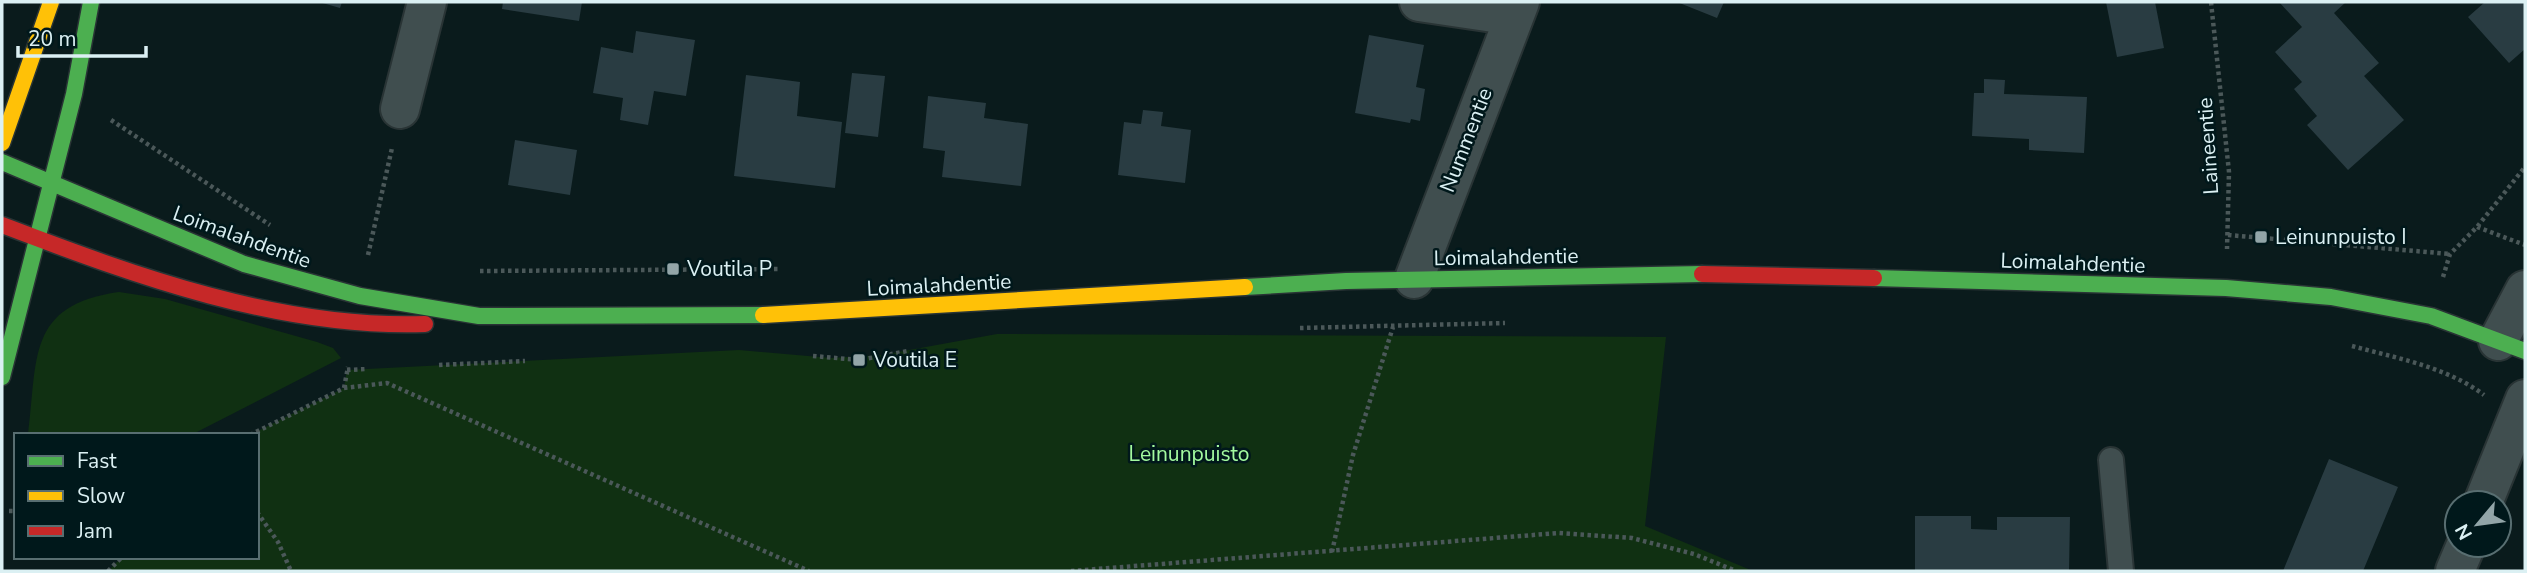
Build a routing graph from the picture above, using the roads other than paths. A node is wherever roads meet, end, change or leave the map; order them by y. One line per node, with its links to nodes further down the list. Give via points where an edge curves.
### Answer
1 (51, 2): 7 (street)
2 (91, 2): 9 (street)
3 (427, 2): 6 (street)
4 (1419, 2): 5 (street)
5 (1517, 9): 12 (street, Nummentie)
6 (400, 109)
7 (2, 143)
8 (2, 162): 9 (street, Loimalahdentie)
9 (52, 183): 11 (street); 14 (street, Loimalahdentie, via 244,264 360,296)
10 (2, 225): 11 (street, Loimalahdentie)
11 (37, 239): 14 (street, Loimalahdentie, via 303,319 355,325 446,322); 16 (street)
12 (1403, 279): 14 (street, Loimalahdentie, via 738,316); 15 (street, Loimalahdentie, via 1714,274 2226,288 2331,297 2431,316)
13 (2525, 290): 15 (street)
14 (479, 316)
15 (2512, 346)
16 (2, 377)
17 (2521, 410): 19 (street)
18 (2111, 460): 20 (lane)
19 (2489, 489)
20 (2121, 571)

